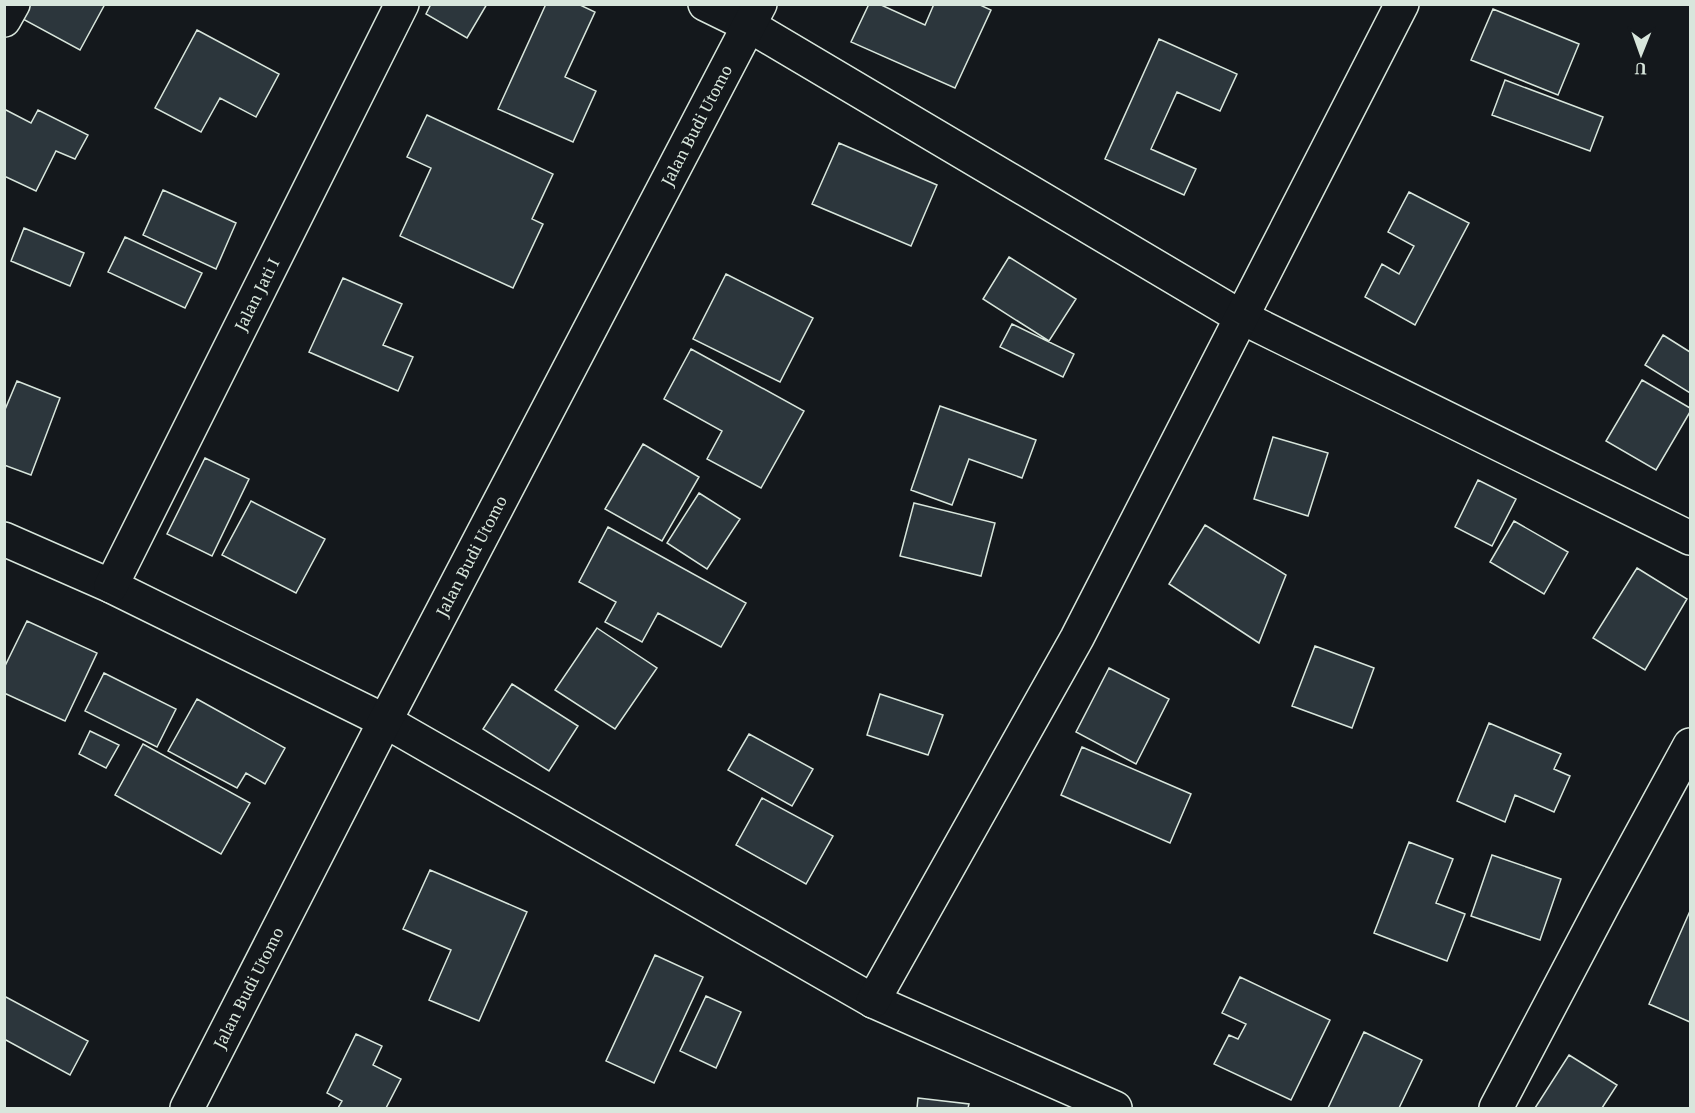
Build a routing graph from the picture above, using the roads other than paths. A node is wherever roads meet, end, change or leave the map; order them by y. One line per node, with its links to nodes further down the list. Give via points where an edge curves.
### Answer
1 (13, 4): 6 (street)
2 (402, 4): 10 (street, Jalan Jati I)
3 (705, 4): 5 (street)
4 (1402, 4): 7 (street)
5 (755, 15): 7 (street); 11 (street, Jalan Budi Utomo)
6 (4, 20)
7 (1241, 317): 8 (street); 13 (street, via 1077,638)
8 (1690, 538)
9 (4, 539): 10 (street)
10 (111, 586): 11 (street)
11 (385, 721): 13 (street); 14 (street, Jalan Budi Utomo)
12 (1690, 746): 16 (street)
13 (873, 1001): 15 (street)
14 (187, 1108)
15 (1115, 1108)
16 (1496, 1108)

